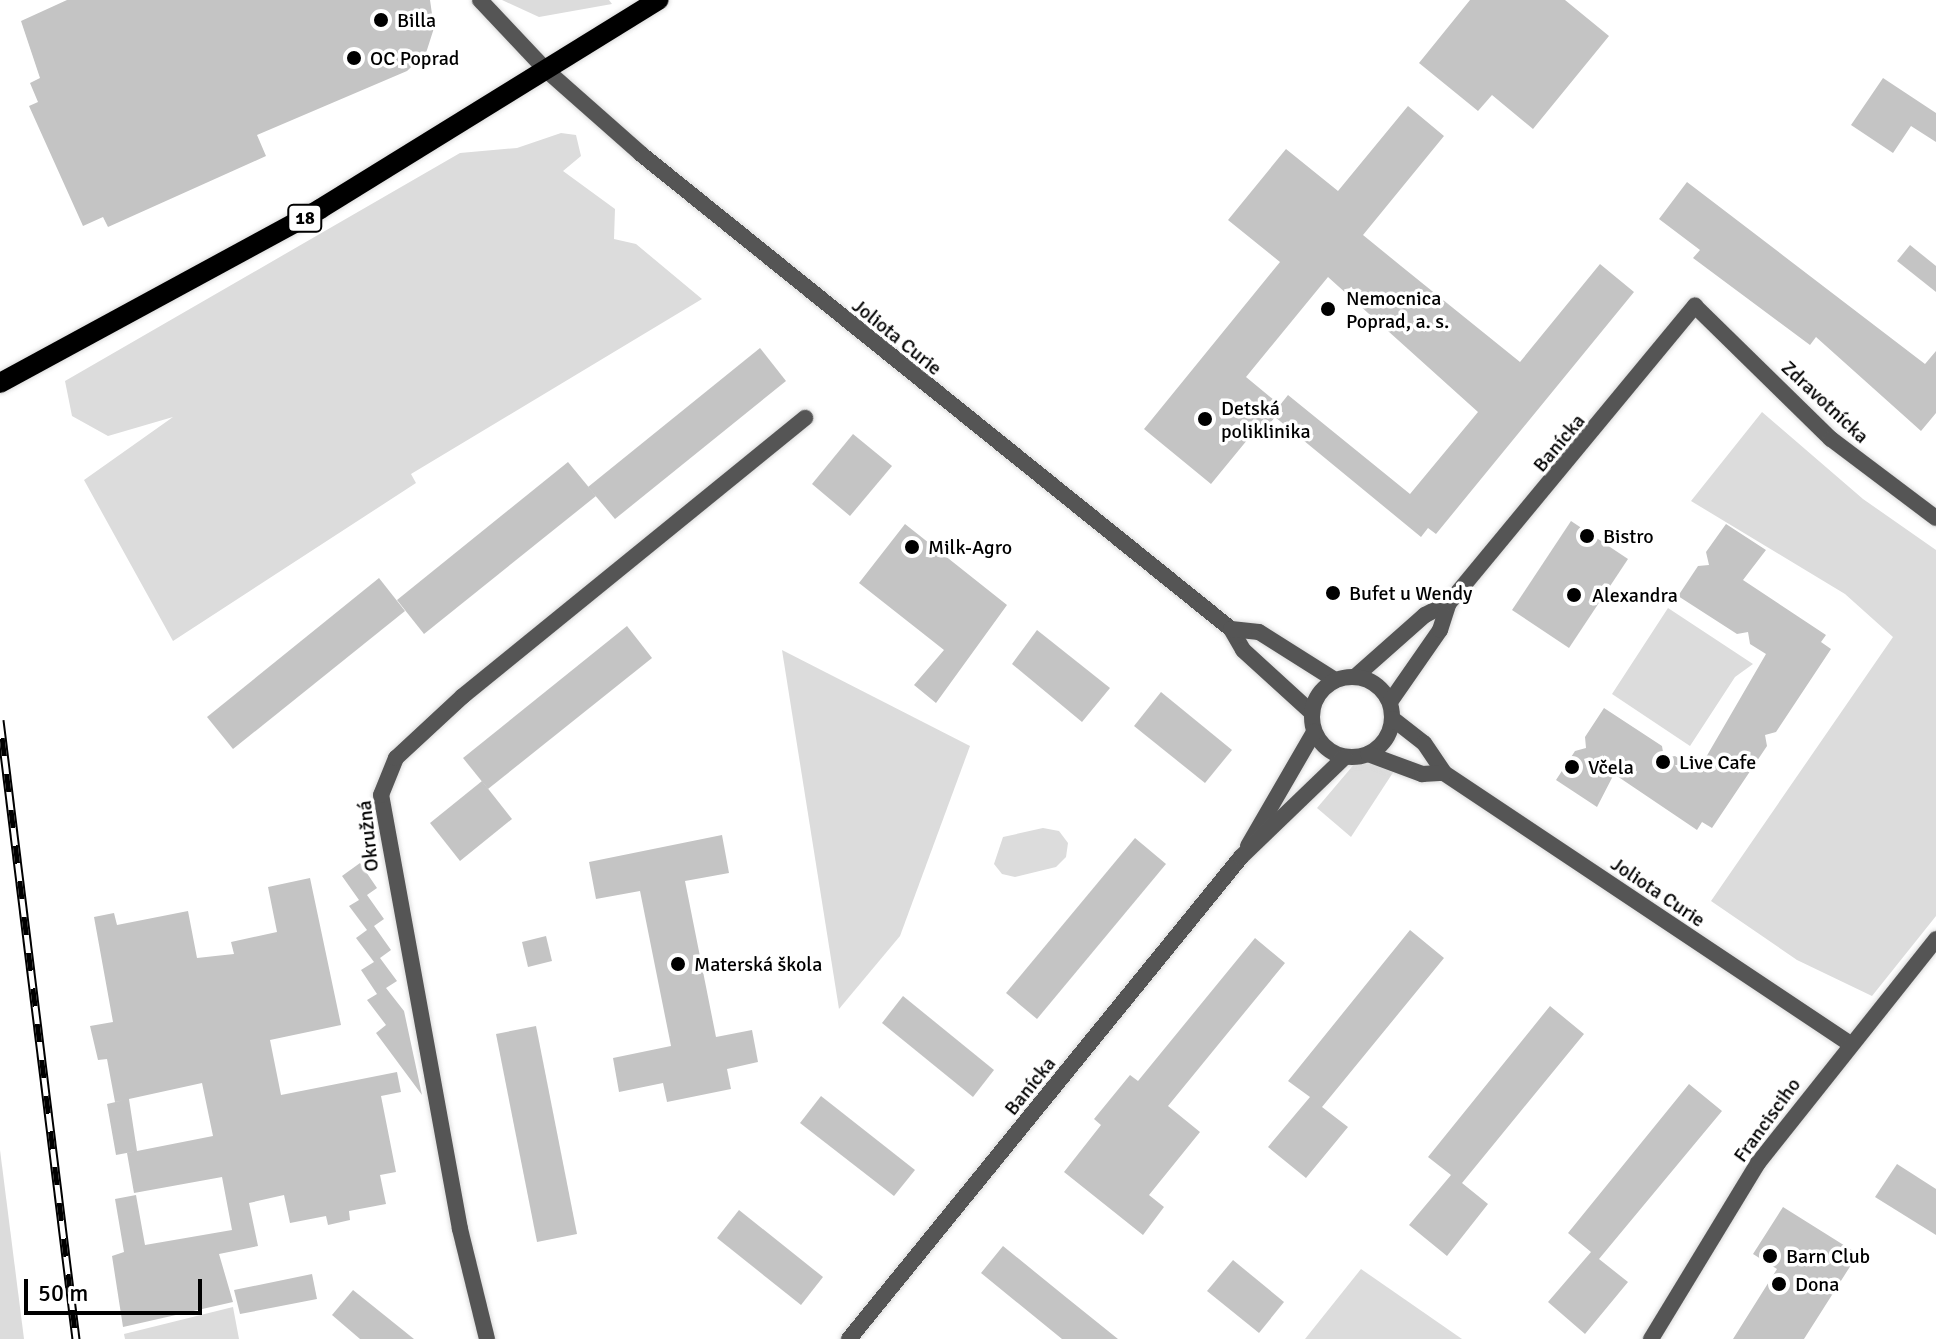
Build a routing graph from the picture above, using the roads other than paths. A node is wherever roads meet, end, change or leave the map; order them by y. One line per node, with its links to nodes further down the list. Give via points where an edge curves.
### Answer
1 (480, 0): 3 (street, Joliota Curie)
2 (659, 0): 3 (main road, 18)
3 (545, 69): 5 (main road, 18, via 320,209); 9 (street, Joliota Curie, via 887,355)
4 (1695, 306): 7 (street, Zdravotnícka, via 1831,439); 8 (street, Banícka)
5 (0, 383)
6 (805, 418): 22 (street, Okružná, via 463,696 396,758 381,795 460,1229)
7 (1936, 518)
8 (1449, 603): 10 (street, Banícka, via 1425,615); 12 (street, Banícka, via 1440,630)
9 (1231, 629): 11 (street, Joliota Curie, via 1259,632); 13 (street, Joliota Curie, via 1243,650)
10 (1356, 676): 11 (street); 12 (street, via 1377,684)
11 (1335, 680): 13 (street, via 1319,694)
12 (1390, 702): 14 (street)
13 (1312, 713): 15 (street)
14 (1393, 719): 16 (street, via 1385,740); 18 (street, Joliota Curie, via 1424,743)
15 (1314, 732): 17 (street, via 1325,747); 19 (street, Banícka)
16 (1368, 754): 17 (street); 18 (street, Joliota Curie, via 1422,774)
17 (1345, 757): 19 (street, Banícka)
18 (1444, 773): 21 (street, Joliota Curie)
19 (1241, 857): 23 (street, Banícka)
20 (1936, 939): 21 (street, Francisciho)
21 (1850, 1044): 24 (street, Francisciho, via 1758,1163)
22 (487, 1339)
23 (849, 1339)
24 (1651, 1339)

